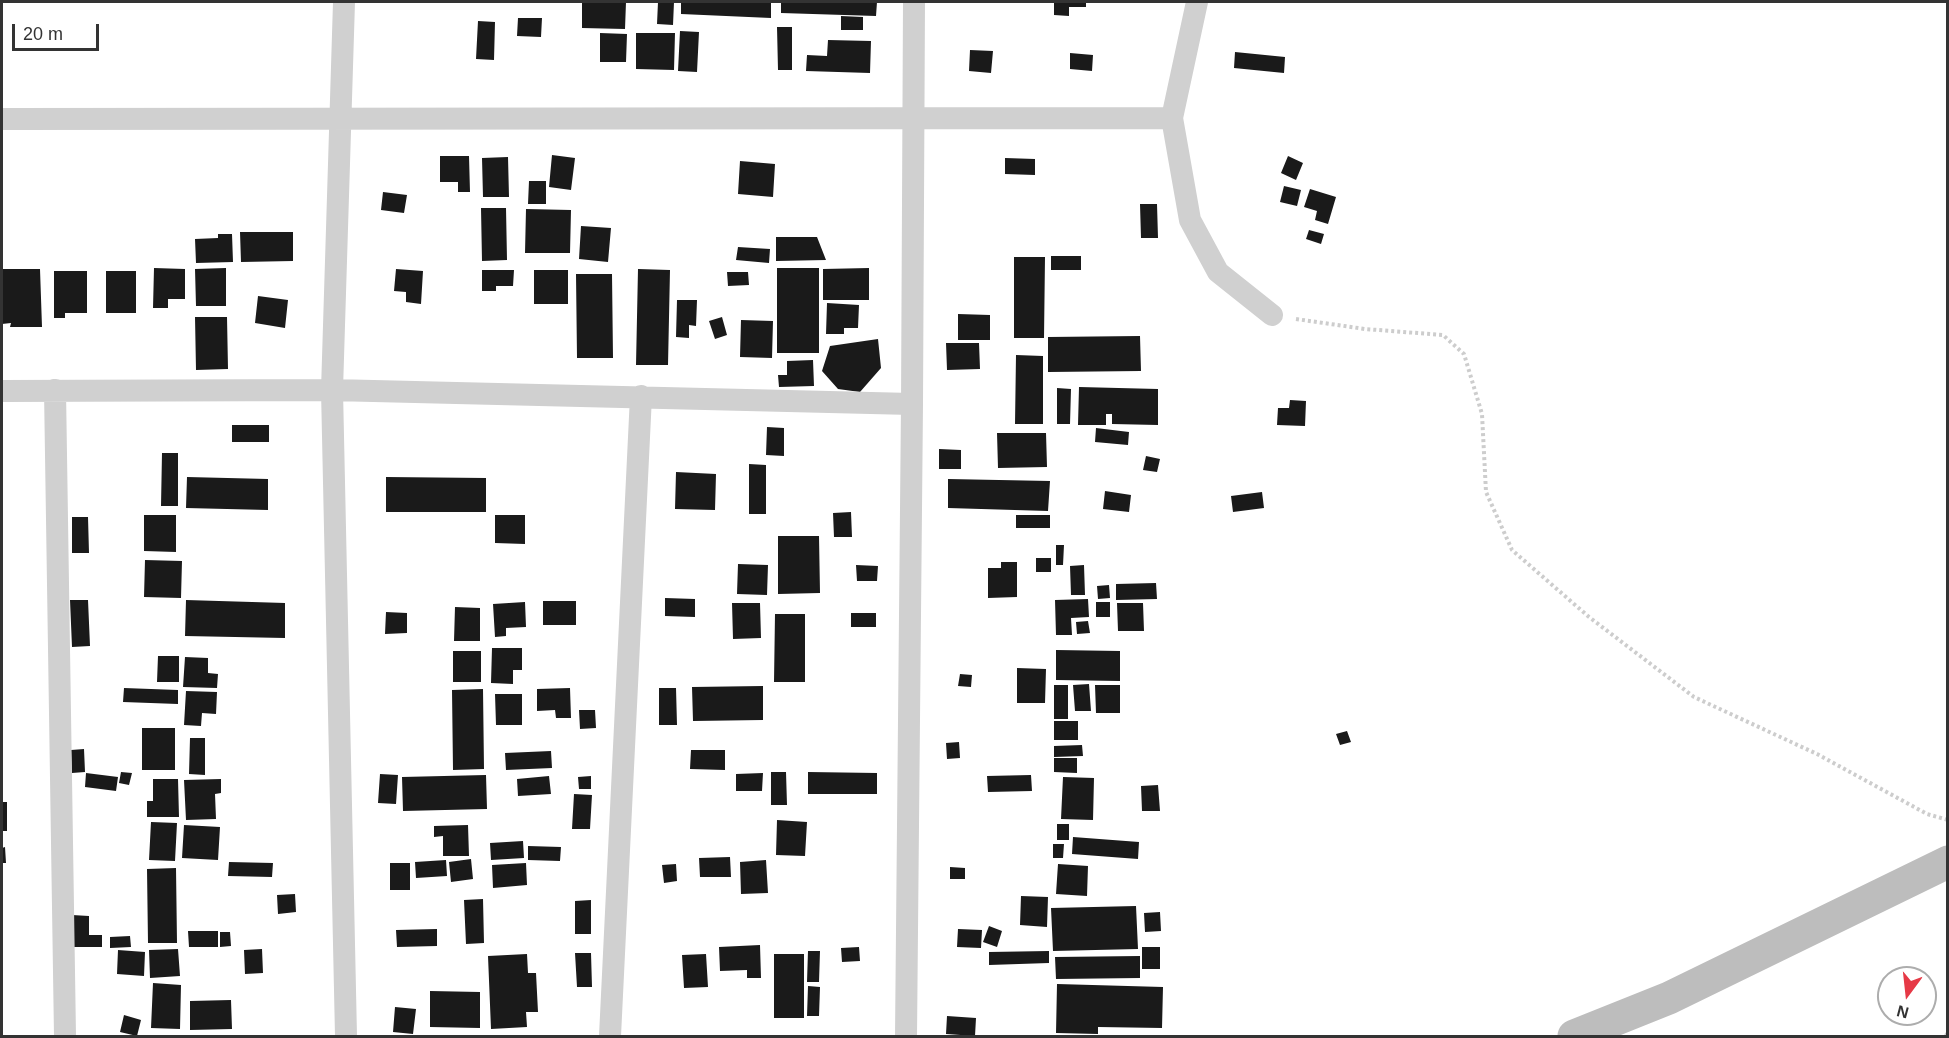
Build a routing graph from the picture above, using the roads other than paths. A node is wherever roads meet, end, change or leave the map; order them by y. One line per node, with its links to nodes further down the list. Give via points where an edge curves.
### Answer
1 (344, 2): 7 (street)
2 (914, 2): 4 (street)
3 (1197, 2): 5 (street)
4 (912, 118): 5 (street); 7 (street); 13 (street)
5 (1172, 118): 8 (street, via 1190,220 1218,272)
6 (2, 119): 7 (street)
7 (341, 119): 10 (street)
8 (1272, 315)
9 (55, 390): 10 (street); 11 (street); 15 (street)
10 (332, 390): 12 (street); 16 (street)
11 (2, 391)
12 (641, 396): 13 (street); 17 (street)
13 (912, 404): 18 (street)
14 (1947, 862): 19 (street, via 1669,998)
15 (65, 1036)
16 (346, 1036)
17 (610, 1036)
18 (906, 1036)
19 (1574, 1036)

